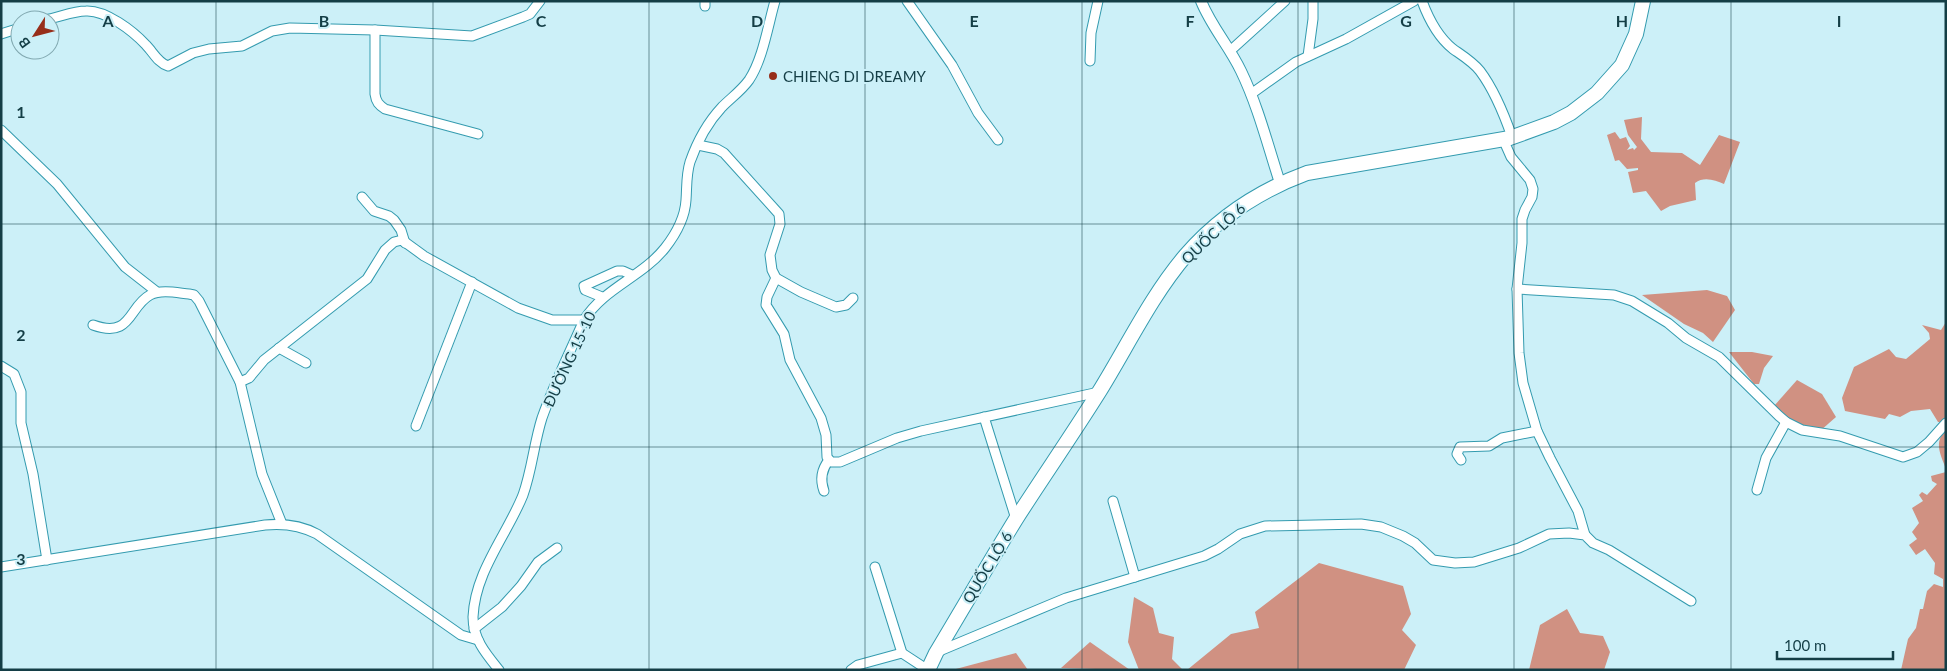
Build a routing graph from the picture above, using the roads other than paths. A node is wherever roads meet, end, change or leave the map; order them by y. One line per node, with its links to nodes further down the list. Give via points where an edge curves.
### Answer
1 (540, 1): 12 (street, via 530,14 472,36)
2 (775, 1): 21 (street, ĐƯỜNG 15-10, via 754,72 713,118)
3 (907, 1): 20 (street)
4 (1098, 1): 15 (street, via 1090,34)
5 (1200, 1): 13 (street)
6 (1285, 1): 13 (street)
7 (1313, 1): 14 (street)
8 (1414, 1): 14 (street)
9 (1422, 1): 19 (street, via 1439,35 1480,71 1498,100)
10 (1643, 1): 19 (highway, QUỐC LỘ 6, via 1630,49 1622,65 1597,93 1554,122)
11 (60, 16): 12 (street, via 93,11 128,28 168,66 193,53 242,46 272,32 290,28)
12 (375, 30): 18 (street, via 375,94 380,106)
13 (1230, 51): 16 (street)
14 (1308, 56): 16 (street)
15 (1090, 61)
16 (1251, 94): 22 (street)
17 (1, 130): 29 (street, via 57,184 125,267)
18 (478, 134)
19 (1507, 138): 22 (highway, QUỐC LỘ 6, via 1330,168); 28 (street, via 1511,157 1530,180 1533,189 1522,219)
20 (998, 140)
21 (698, 145): 25 (street, ĐƯỜNG 15-10, via 689,168 685,206 679,225 660,254); 26 (street, via 724,154 779,214 780,224 770,255)
22 (1280, 183): 38 (highway, QUỐC LỘ 6, via 1228,215 1187,254 1161,289)
23 (362, 197): 24 (street, via 374,211 394,220)
24 (405, 243): 27 (street); 34 (street, via 402,240 390,246 367,279)
25 (632, 275): 30 (street, ĐƯỜNG 15-10); 30 (street, via 617,271 584,286 585,290)
26 (776, 278): 31 (street, via 836,307 846,305); 44 (street, via 766,305 782,330 790,360 821,418)
27 (472, 282): 32 (street, via 505,302 547,319); 42 (street)
28 (1517, 289): 40 (street, via 1626,298 1719,357); 43 (street, via 1521,370)
29 (157, 292): 33 (street, via 149,296 121,326); 37 (street, via 189,294 199,301)
30 (602, 297): 32 (street, ĐƯỜNG 15-10)
31 (853, 298)
32 (584, 320): 58 (street, ĐƯỜNG 15-10, via 542,418 522,497 483,576 474,609)
33 (93, 325)
34 (279, 348): 35 (street); 37 (street, via 253,374)
35 (306, 363)
36 (1, 366): 53 (street, via 14,374 20,392 21,423)
37 (240, 382): 50 (street, via 262,474)
38 (1099, 392): 39 (street); 49 (highway, QUỐC LỘ 6)
39 (984, 417): 44 (street, via 905,436 840,462); 49 (street)
40 (1786, 422): 41 (street, via 1802,430 1840,436 1903,457 1930,442); 46 (street, via 1766,458)
41 (1946, 423)
42 (416, 426)
43 (1537, 431): 45 (street, via 1502,438 1489,446 1460,447 1457,454); 51 (street, via 1576,505)
44 (829, 460): 47 (street, via 821,478)
45 (1461, 460)
46 (1757, 490)
47 (824, 491)
48 (1113, 501): 56 (street)
49 (1016, 519): 61 (highway, QUỐC LỘ 6)
50 (282, 524): 53 (street); 59 (street, via 317,534 461,635)
51 (1585, 535): 56 (street, via 1550,534 1505,553 1474,562 1455,563 1433,560 1415,543 1381,527 1361,524 1265,526 1240,534 1204,556); 57 (street, via 1593,543)
52 (557, 548): 58 (street, via 538,562 502,606)
53 (47, 560): 54 (street)
54 (1, 567)
55 (875, 567): 60 (street)
56 (1135, 577): 61 (street, via 1066,598)
57 (1692, 601)
58 (474, 629): 59 (street, ĐƯỜNG 15-10)
59 (478, 640): 62 (street, ĐƯỜNG 15-10)
60 (902, 653): 63 (street, via 858,665); 64 (street)
61 (936, 653): 64 (highway, QUỐC LỘ 6)
62 (499, 670)
63 (851, 670)
64 (928, 670)

